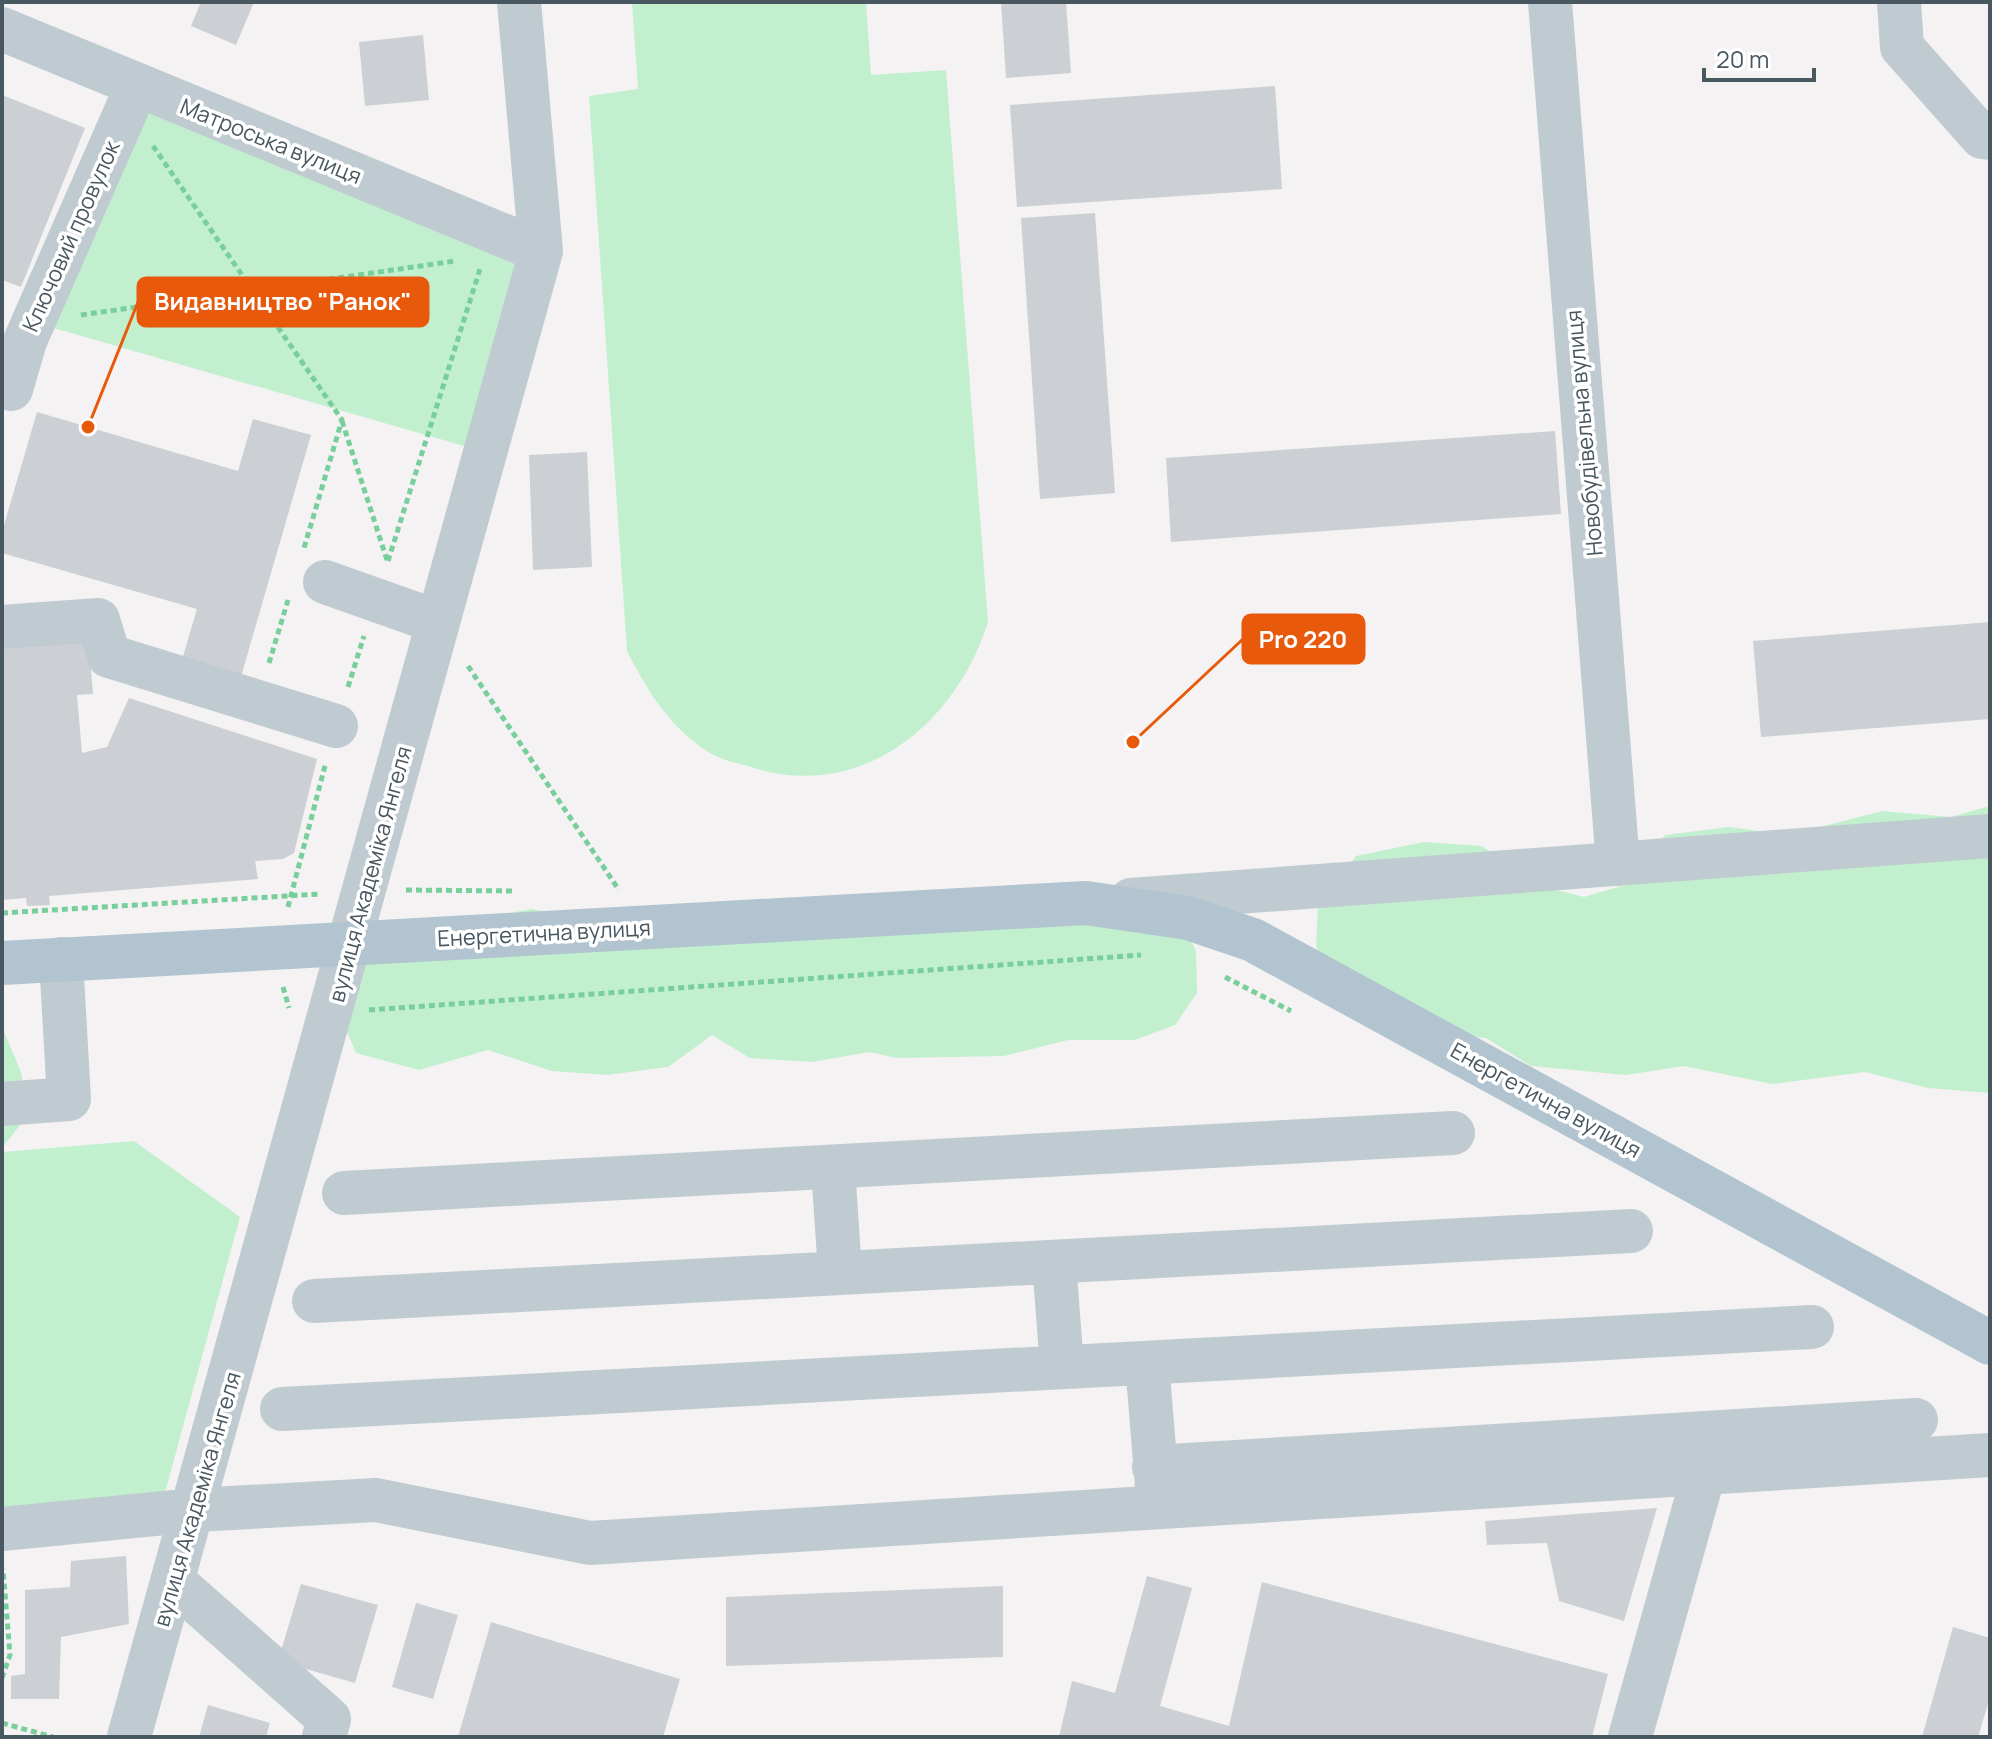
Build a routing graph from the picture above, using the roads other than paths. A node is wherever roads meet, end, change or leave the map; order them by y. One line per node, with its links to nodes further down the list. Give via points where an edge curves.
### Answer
1 (519, 2): 7 (street, вулиця Академіка Янгеля)
2 (1550, 2): 14 (street, Новобудівельна вулиця)
3 (1899, 2): 6 (street, via 1902,47 1982,137)
4 (2, 29): 5 (street, Матроська вулиця)
5 (132, 97): 7 (street, Матроська вулиця); 8 (street, Ключовий провулок, via 33,322)
6 (1990, 138)
7 (541, 251): 10 (street, вулиця Академіка Янгеля)
8 (11, 389)
9 (305, 578): 10 (street, via 382,581)
10 (438, 622): 16 (street, вулиця Академіка Янгеля)
11 (2, 627): 12 (street, via 98,620 109,656)
12 (336, 726)
13 (1990, 836): 14 (street, Енергетична вулиця)
14 (1618, 864): 15 (street, Енергетична вулиця)
15 (1086, 903): 16 (main road, Енергетична вулиця); 28 (main road, Енергетична вулиця, via 1188,918 1253,940)
16 (351, 943): 17 (main road, Енергетична вулиця); 36 (street, вулиця Академіка Янгеля)
17 (61, 959): 18 (main road, Енергетична вулиця); 19 (street, via 69,1099)
18 (2, 963)
19 (2, 1104)
20 (1453, 1133): 21 (street)
21 (833, 1167): 22 (street); 25 (street)
22 (344, 1193)
23 (1631, 1231): 24 (street)
24 (1054, 1262): 25 (street); 30 (street)
25 (840, 1273): 26 (street)
26 (314, 1301)
27 (1812, 1327): 29 (street)
28 (1990, 1343)
29 (1147, 1363): 30 (street); 35 (street)
30 (1062, 1367): 31 (street)
31 (282, 1409)
32 (1916, 1420): 35 (street)
33 (1990, 1455): 34 (street)
34 (1704, 1473): 35 (street); 41 (street)
35 (1157, 1487): 36 (street, via 590,1543 376,1500)
36 (195, 1510): 37 (street); 38 (street, вулиця Академіка Янгеля)
37 (3, 1548)
38 (174, 1582): 39 (street, вулиця Академіка Янгеля); 40 (street, via 329,1719)
39 (129, 1737)
40 (324, 1737)
41 (1630, 1737)

